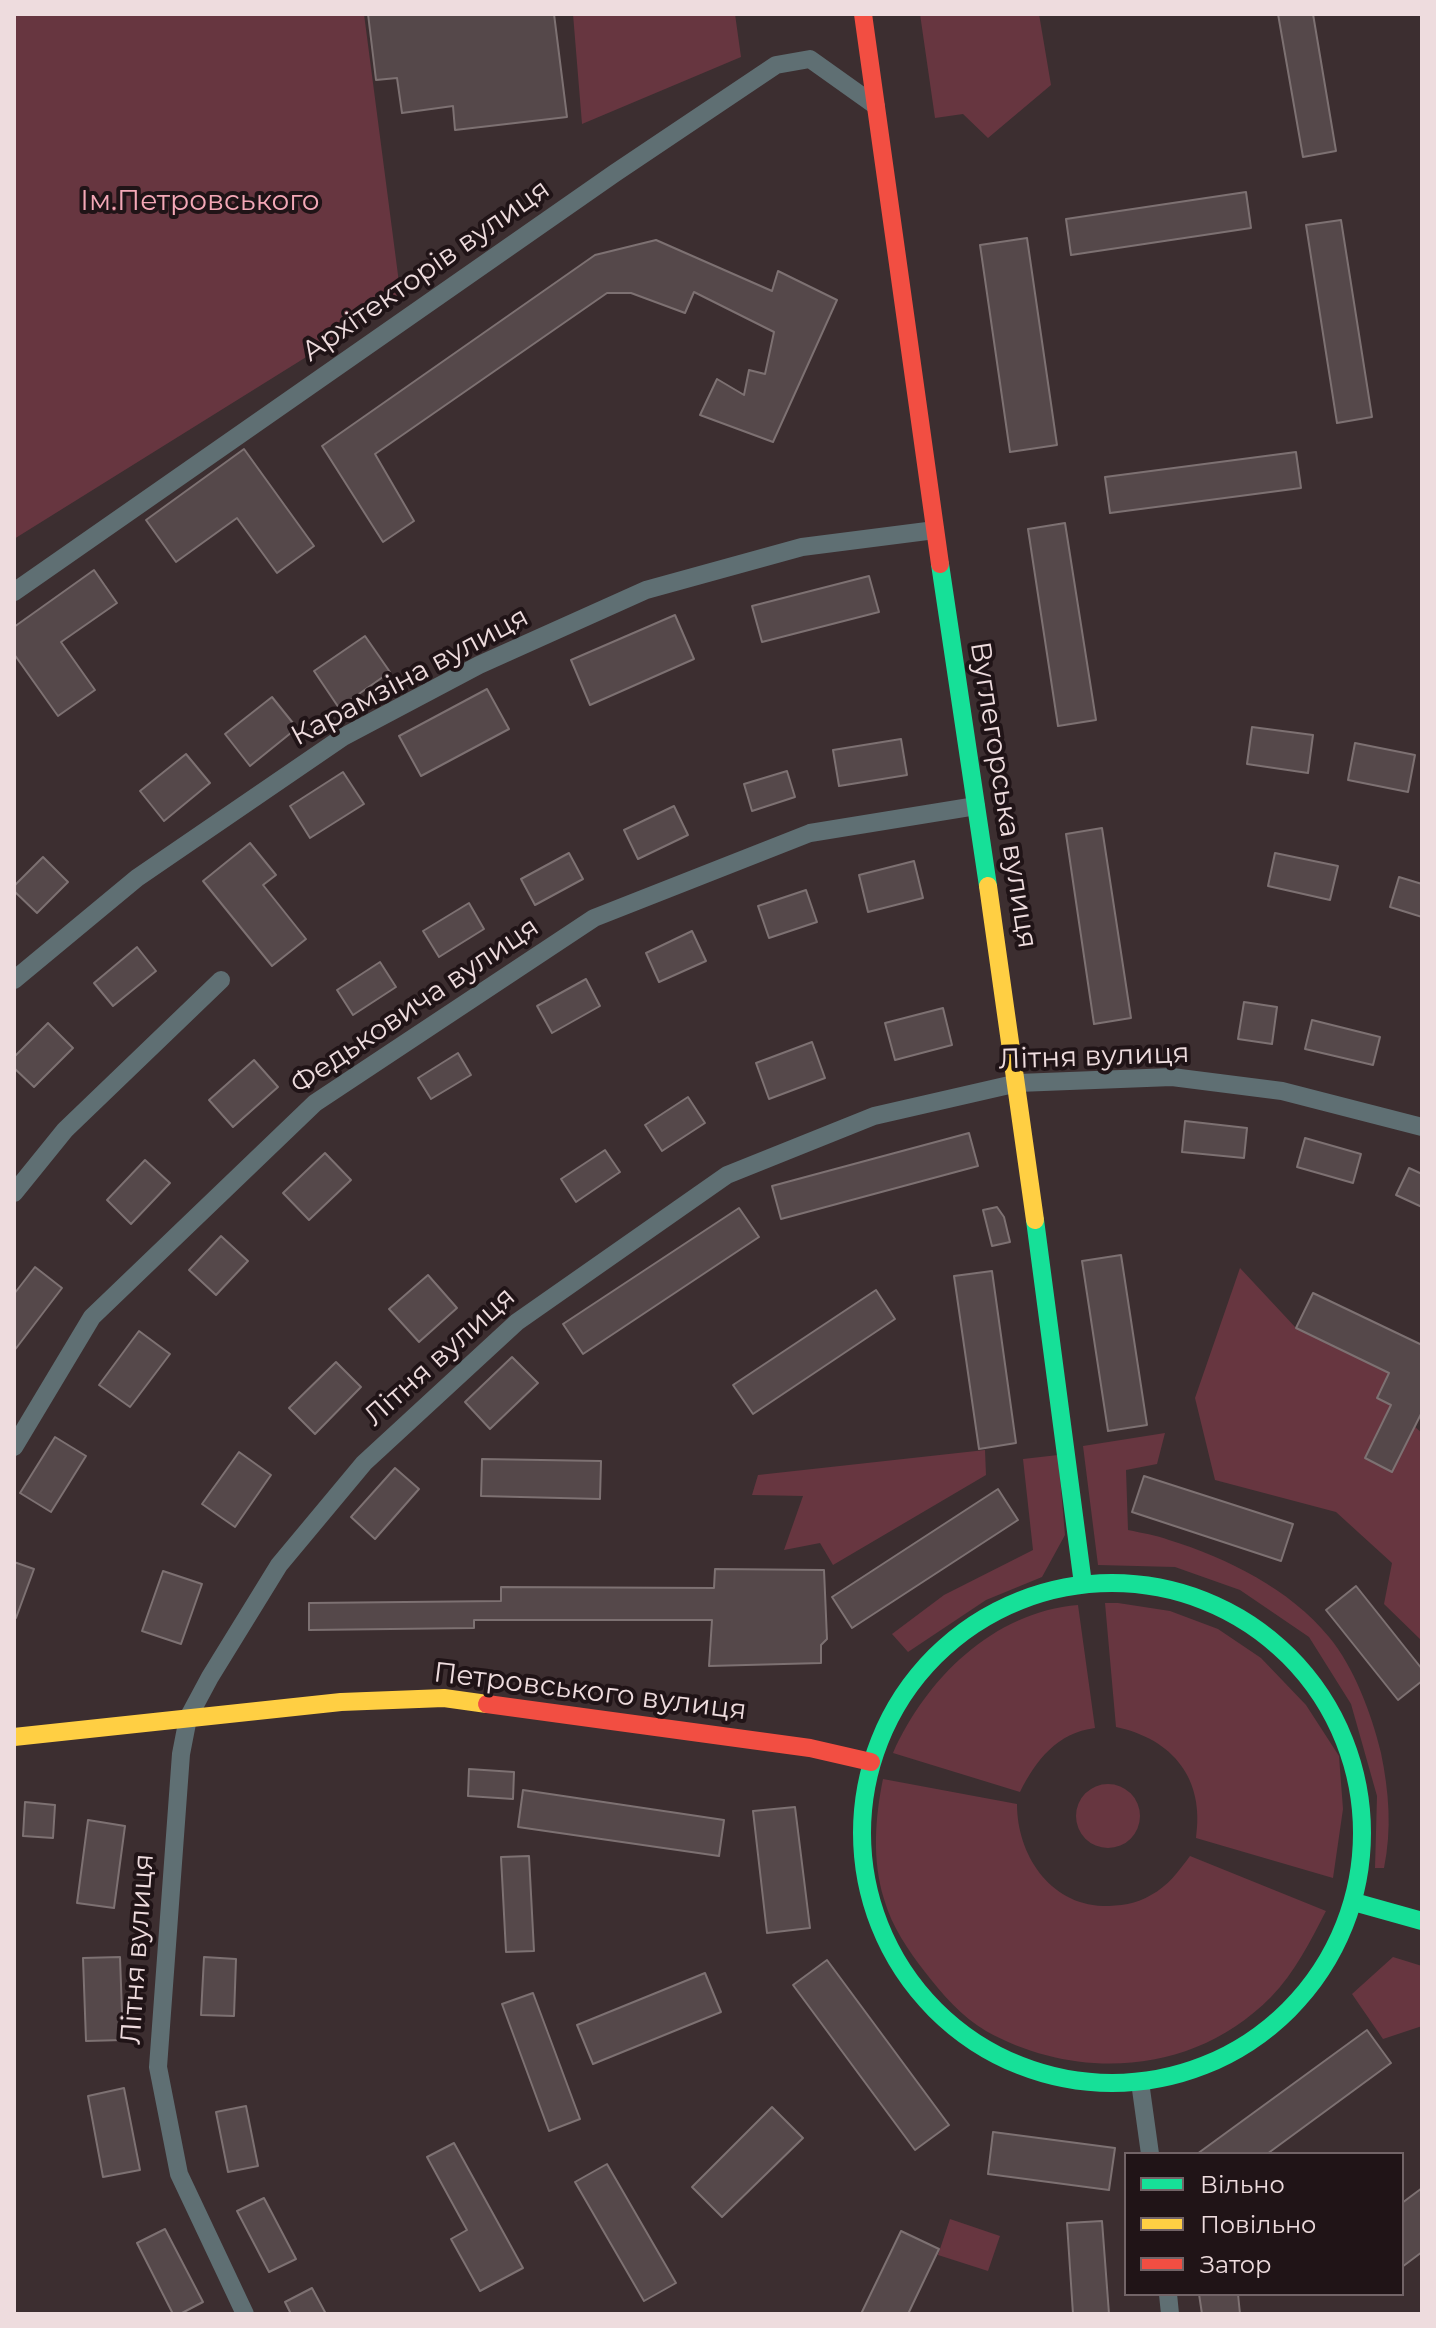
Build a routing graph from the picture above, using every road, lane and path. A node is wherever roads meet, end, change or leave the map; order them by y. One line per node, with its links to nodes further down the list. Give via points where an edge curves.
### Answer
1 (863, 14): 2 (main road, Вуглегорська вулиця)
2 (876, 106): 3 (main road, Вуглегорська вулиця); 4 (street, Архітекторів вулиця, via 810,59 776,65)
3 (935, 530): 5 (main road, Вуглегорська вулиця); 6 (street, Карамзіна вулиця, via 802,547 646,590 479,665 343,737 137,878)
4 (14, 592)
5 (976, 806): 8 (main road, Вуглегорська вулиця); 11 (street, Федьковича вулиця, via 810,833 594,918 315,1103 92,1317)
6 (14, 980)
7 (221, 980): 10 (street, via 65,1130)
8 (1018, 1083): 9 (street, Літня вулиця, via 1172,1077 1282,1091); 12 (main road, Вуглегорська вулиця); 13 (street, Літня вулиця, via 874,1116 727,1175 517,1322 364,1463 279,1565)
9 (1422, 1127)
10 (14, 1193)
11 (14, 1447)
12 (1083, 1584): 15 (main road, via 1026,1597 974,1624 929,1661 894,1708); 16 (main road, via 1147,1584 1208,1601 1264,1633 1309,1677 1342,1731 1360,1792 1363,1855)
13 (188, 1718): 14 (main road, Петровського вулиця); 15 (main road, Петровського вулиця, via 341,1702 444,1698 810,1748); 20 (street, Літня вулиця, via 158,2067 179,2174)
14 (14, 1737)
15 (871, 1762): 18 (main road, via 861,1814 863,1866 873,1911 891,1953 916,1991 952,2027 994,2055 1041,2074 1090,2083)
16 (1354, 1902): 17 (main road); 18 (main road, via 1332,1955 1279,2021 1214,2062)
17 (1422, 1921)
18 (1140, 2082): 19 (street)
19 (1150, 2152)
20 (245, 2314)

